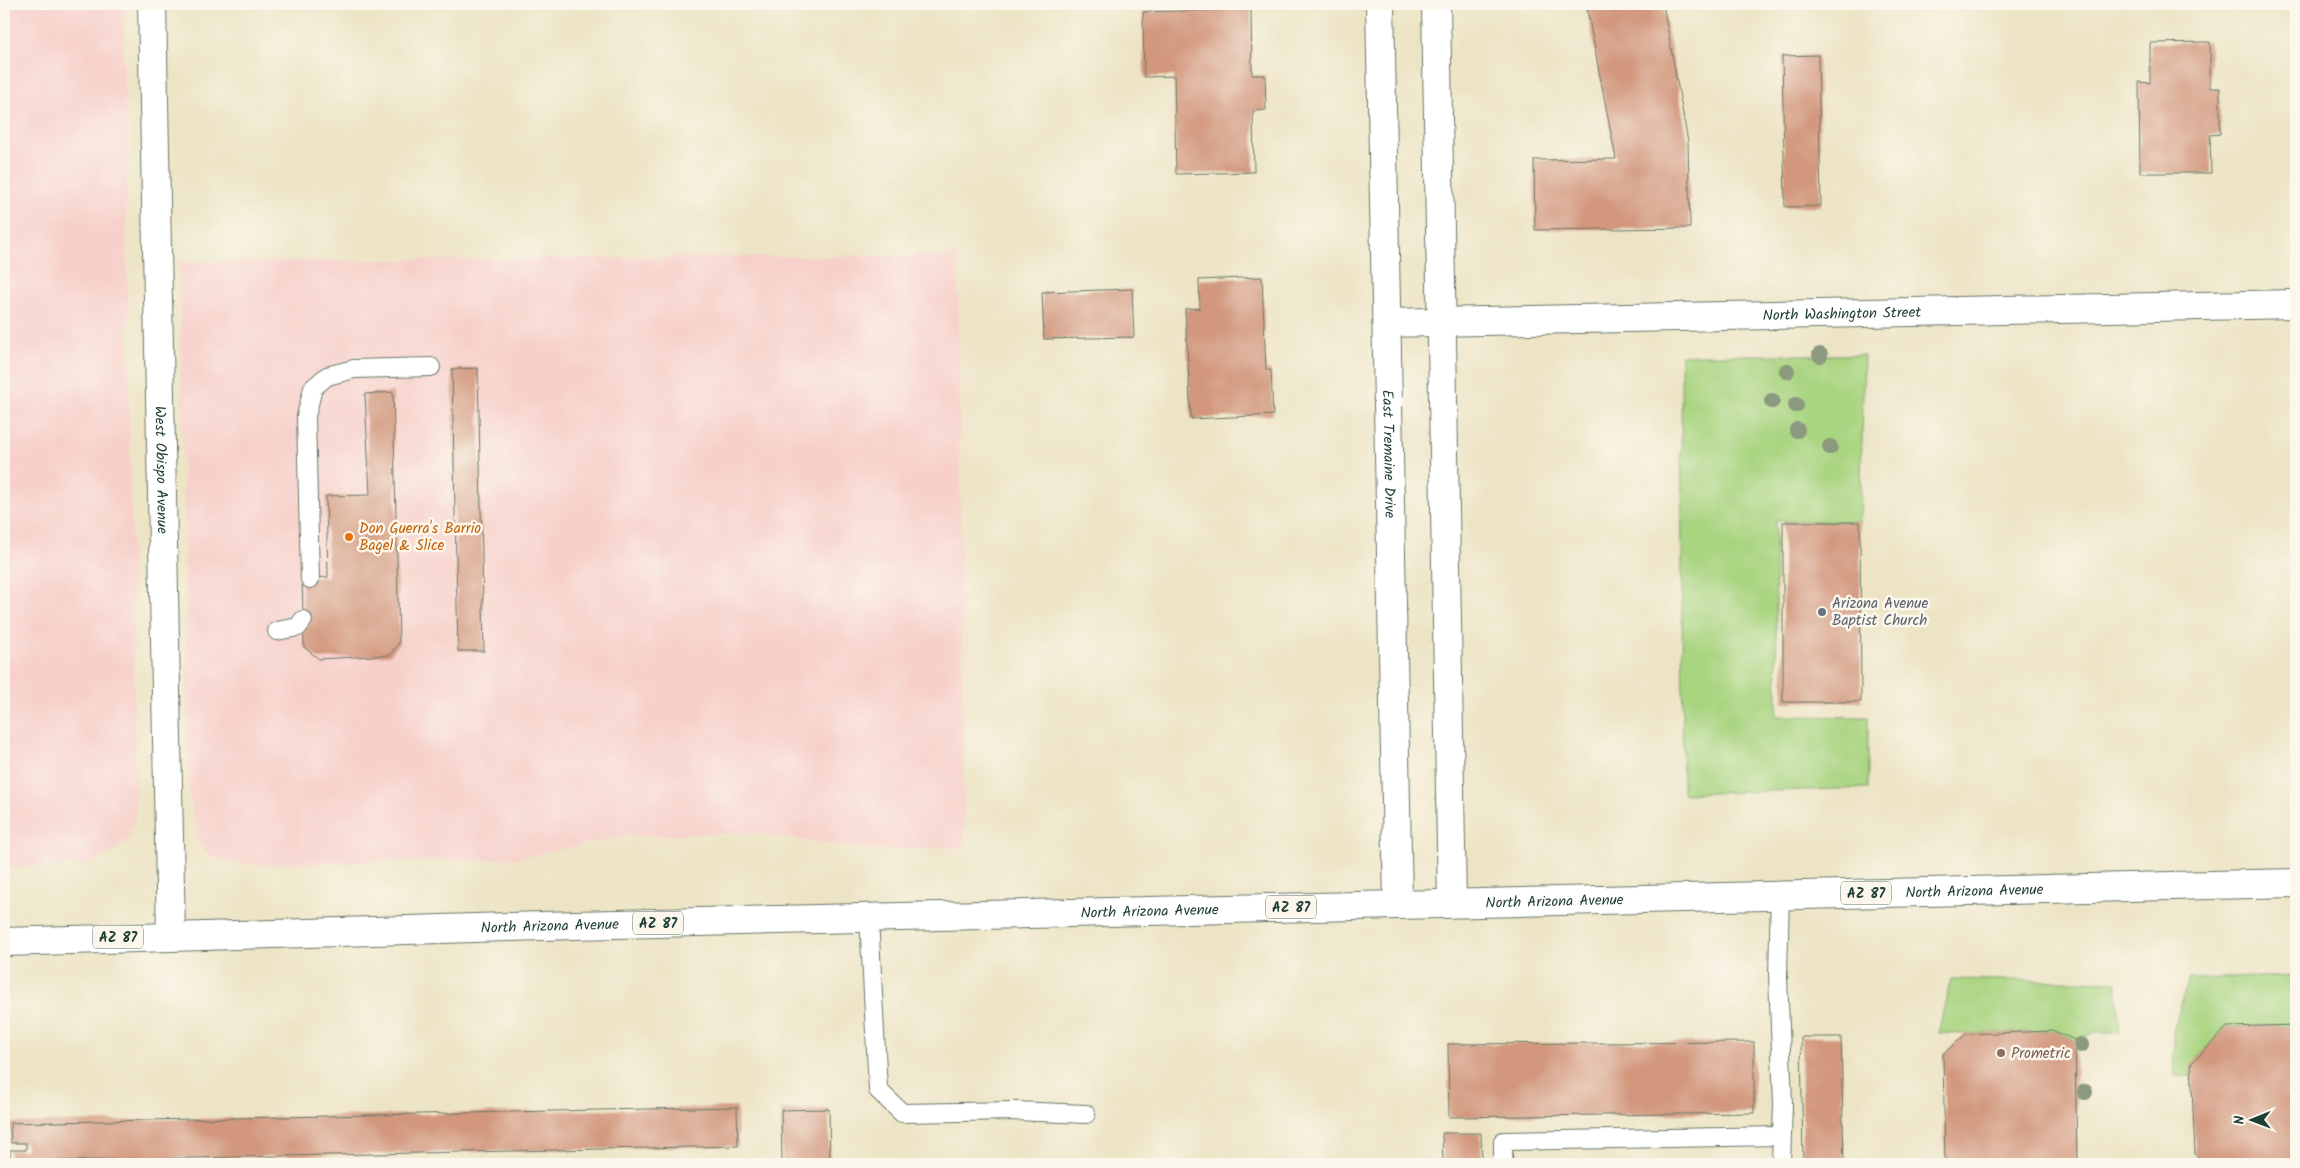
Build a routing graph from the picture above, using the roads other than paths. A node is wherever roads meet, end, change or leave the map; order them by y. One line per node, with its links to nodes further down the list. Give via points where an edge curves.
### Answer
1 (152, 4): 16 (street, West Obispo Avenue)
2 (1380, 4): 6 (street, East Tremaine Drive)
3 (1436, 4): 5 (street)
4 (2296, 304): 5 (street, North Washington Street)
5 (1441, 322): 6 (street, North Washington Street); 13 (street)
6 (1386, 323): 14 (street, East Tremaine Drive)
7 (431, 367): 8 (lane, via 354,369 328,376 314,388 306,416)
8 (310, 579)
9 (303, 620): 10 (lane, via 298,627)
10 (277, 631)
11 (2296, 883): 12 (street, North Arizona Avenue / AZ 87)
12 (1780, 895): 13 (street, North Arizona Avenue / AZ 87); 19 (lane)
13 (1452, 903): 14 (street, North Arizona Avenue / AZ 87)
14 (1398, 904): 15 (street, North Arizona Avenue / AZ 87)
15 (869, 917): 16 (street, North Arizona Avenue / AZ 87); 18 (lane, via 878,1090 902,1112)
16 (171, 936): 17 (street, North Arizona Avenue / AZ 87)
17 (4, 942)
18 (1086, 1114)
19 (1780, 1136): 20 (lane, via 1503,1140); 21 (lane)
20 (1503, 1164)
21 (1781, 1164)

